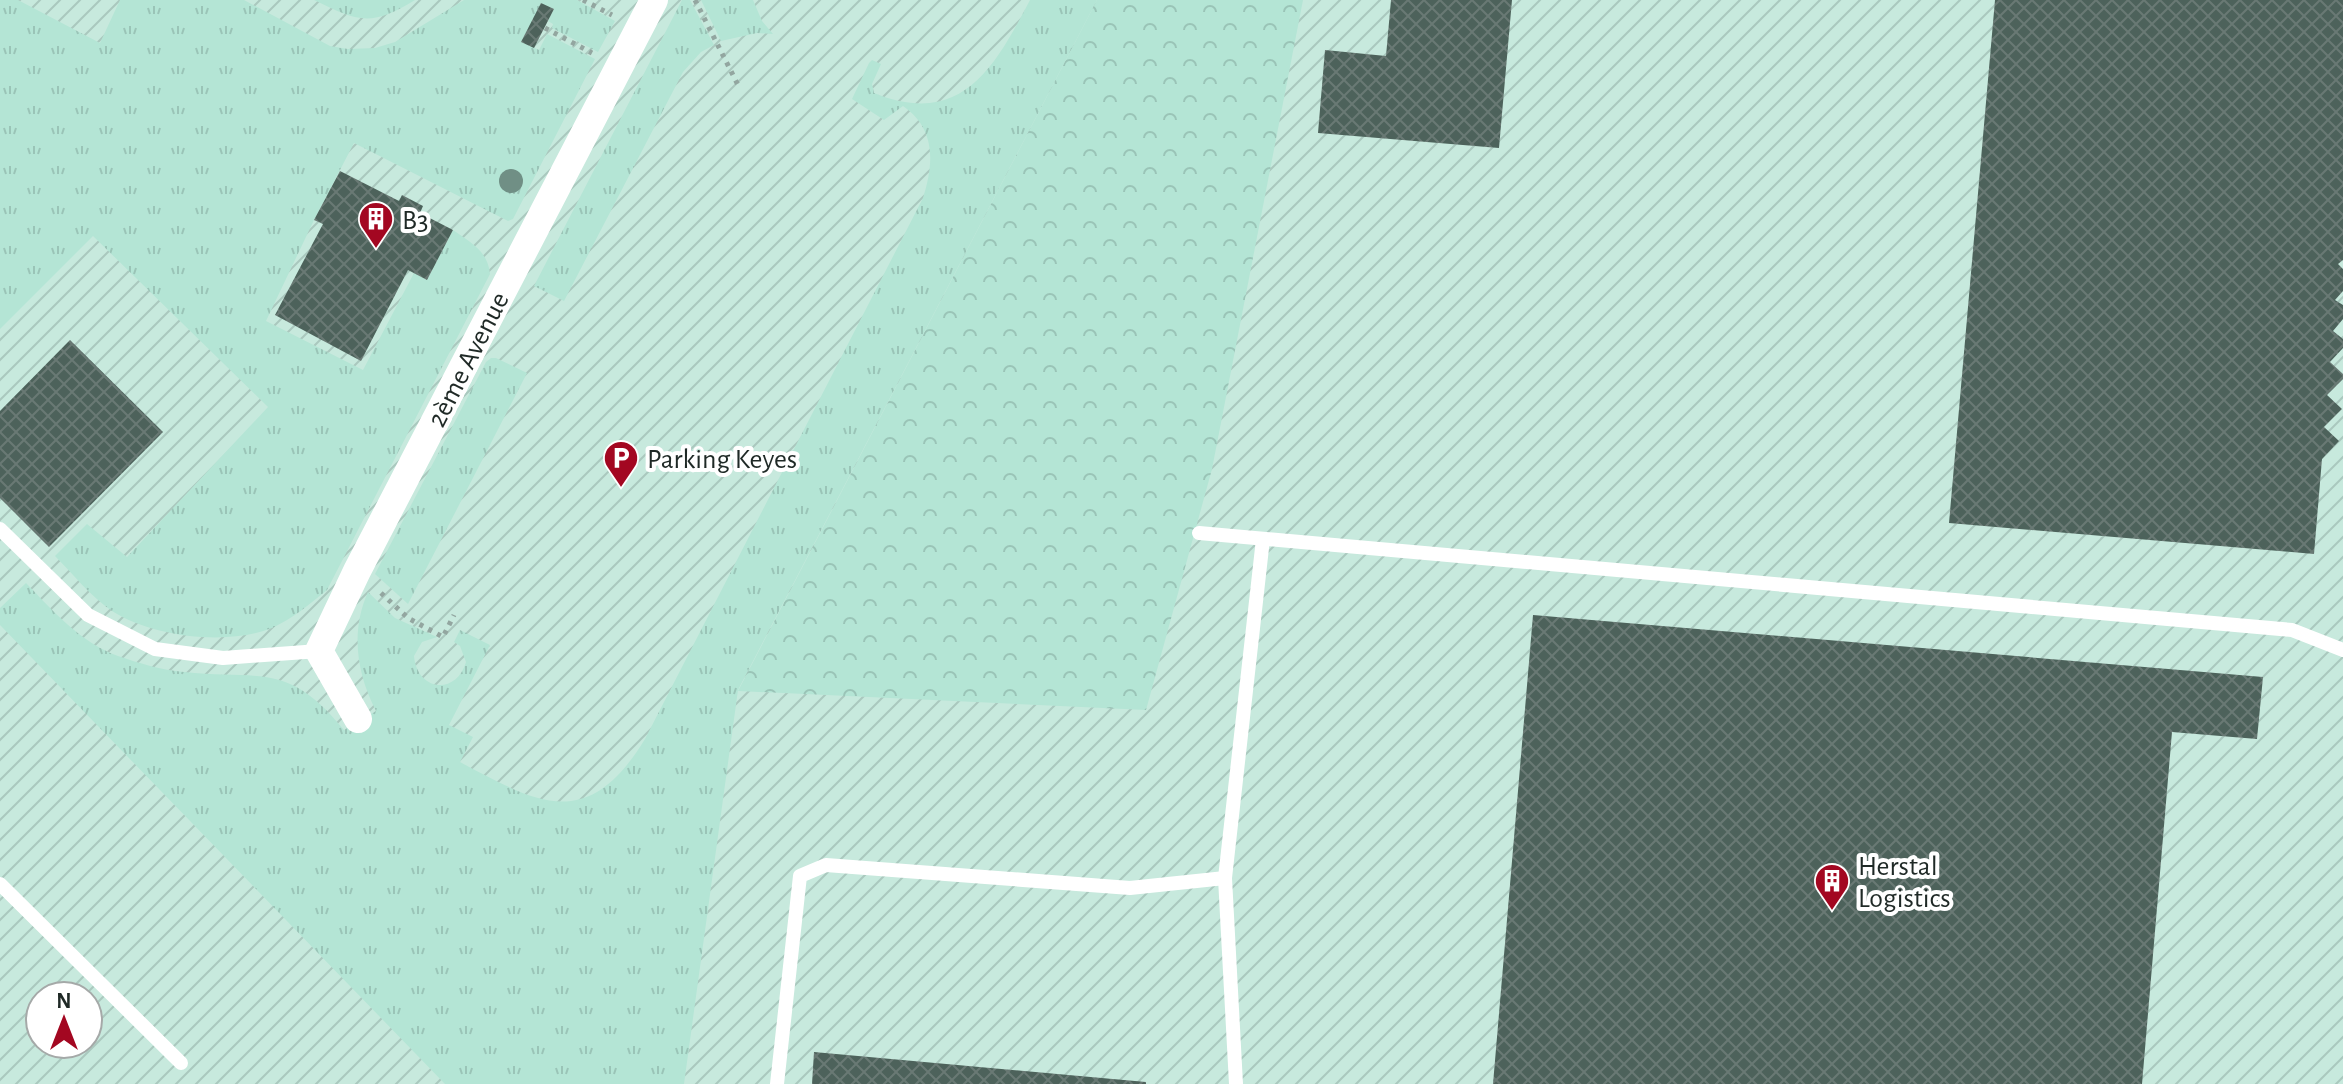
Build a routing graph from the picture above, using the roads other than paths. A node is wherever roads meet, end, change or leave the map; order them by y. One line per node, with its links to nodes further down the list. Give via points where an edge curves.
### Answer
1 (654, 0): 6 (street, 2ème Avenue)
2 (0, 529): 6 (lane, via 88,615 155,649 223,658)
3 (1199, 533): 4 (lane)
4 (1263, 539): 5 (lane, via 2292,630); 8 (lane)
5 (2343, 650)
6 (319, 651): 7 (street)
7 (358, 719)
8 (1225, 878): 11 (lane, via 1130,888 826,865 800,876); 12 (lane)
9 (0, 884): 10 (lane)
10 (181, 1063)
11 (777, 1084)
12 (1236, 1084)

